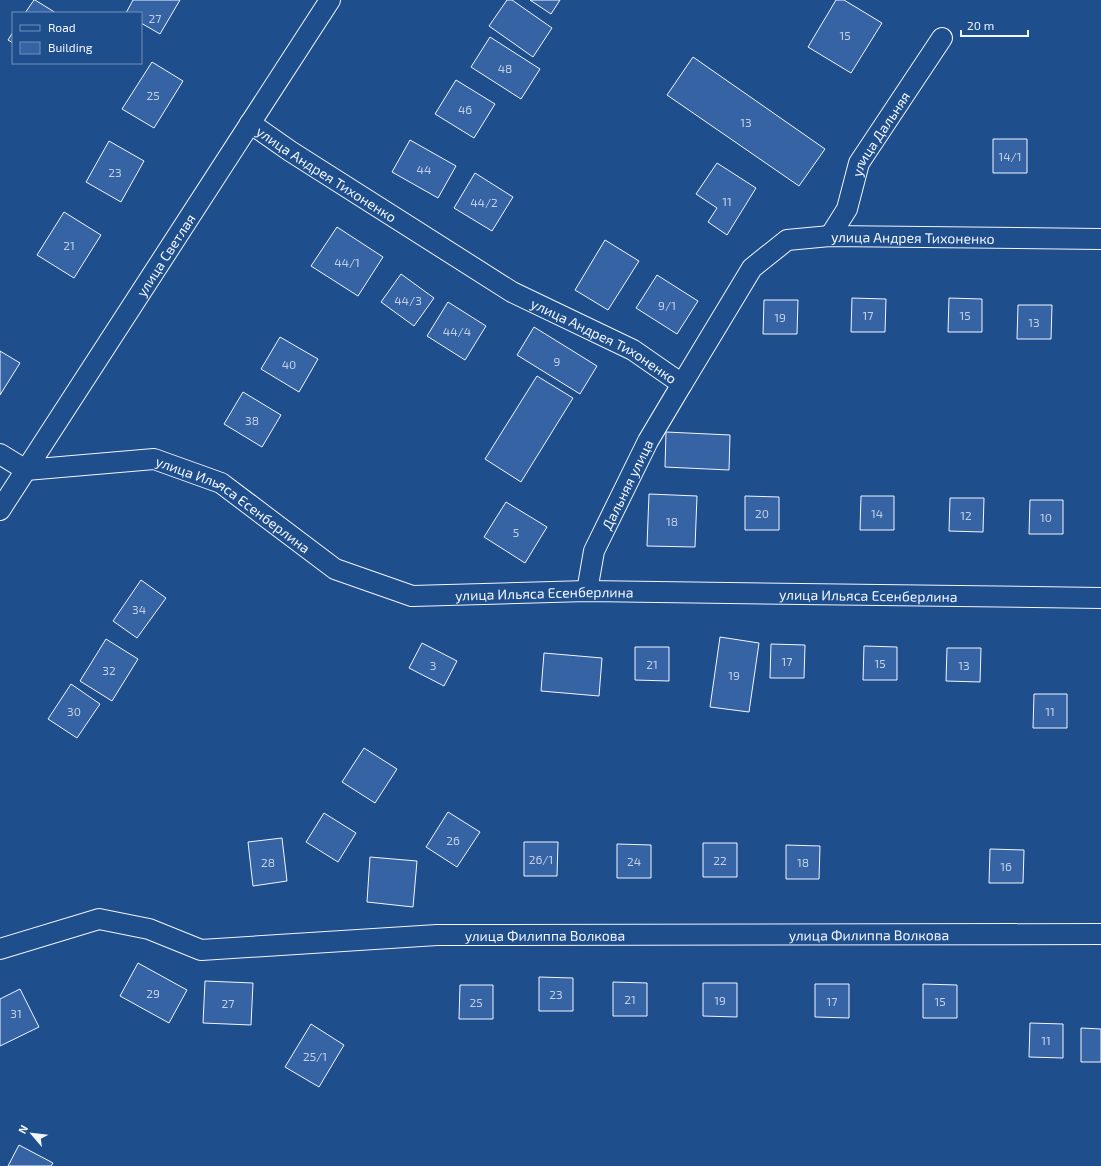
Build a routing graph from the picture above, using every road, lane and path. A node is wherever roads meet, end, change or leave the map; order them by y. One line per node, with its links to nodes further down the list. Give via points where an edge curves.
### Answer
1 (330, 0): 3 (street, улица Светлая)
2 (942, 38): 4 (street, улица Дальняя, via 860,163 846,209)
3 (250, 123): 6 (street, улица Андрея Тихоненко, via 512,292 633,350); 8 (street, улица Светлая)
4 (830, 236): 5 (street, улица Андрея Тихоненко); 6 (street, улица Андрея Тихоненко, via 787,240 752,268)
5 (1101, 239)
6 (682, 384): 10 (street, Дальняя улица, via 648,440 594,551)
7 (0, 454): 8 (street)
8 (26, 470): 9 (street, улица Светлая); 10 (street, улица Ильяса Есенберлина, via 154,459 221,483 335,569 412,596)
9 (0, 510)
10 (587, 591): 11 (street, улица Ильяса Есенберлина)
11 (1101, 598)
12 (1101, 934): 13 (street, улица Филиппа Волкова, via 437,935 201,950 149,929 99,918)
13 (0, 949)

